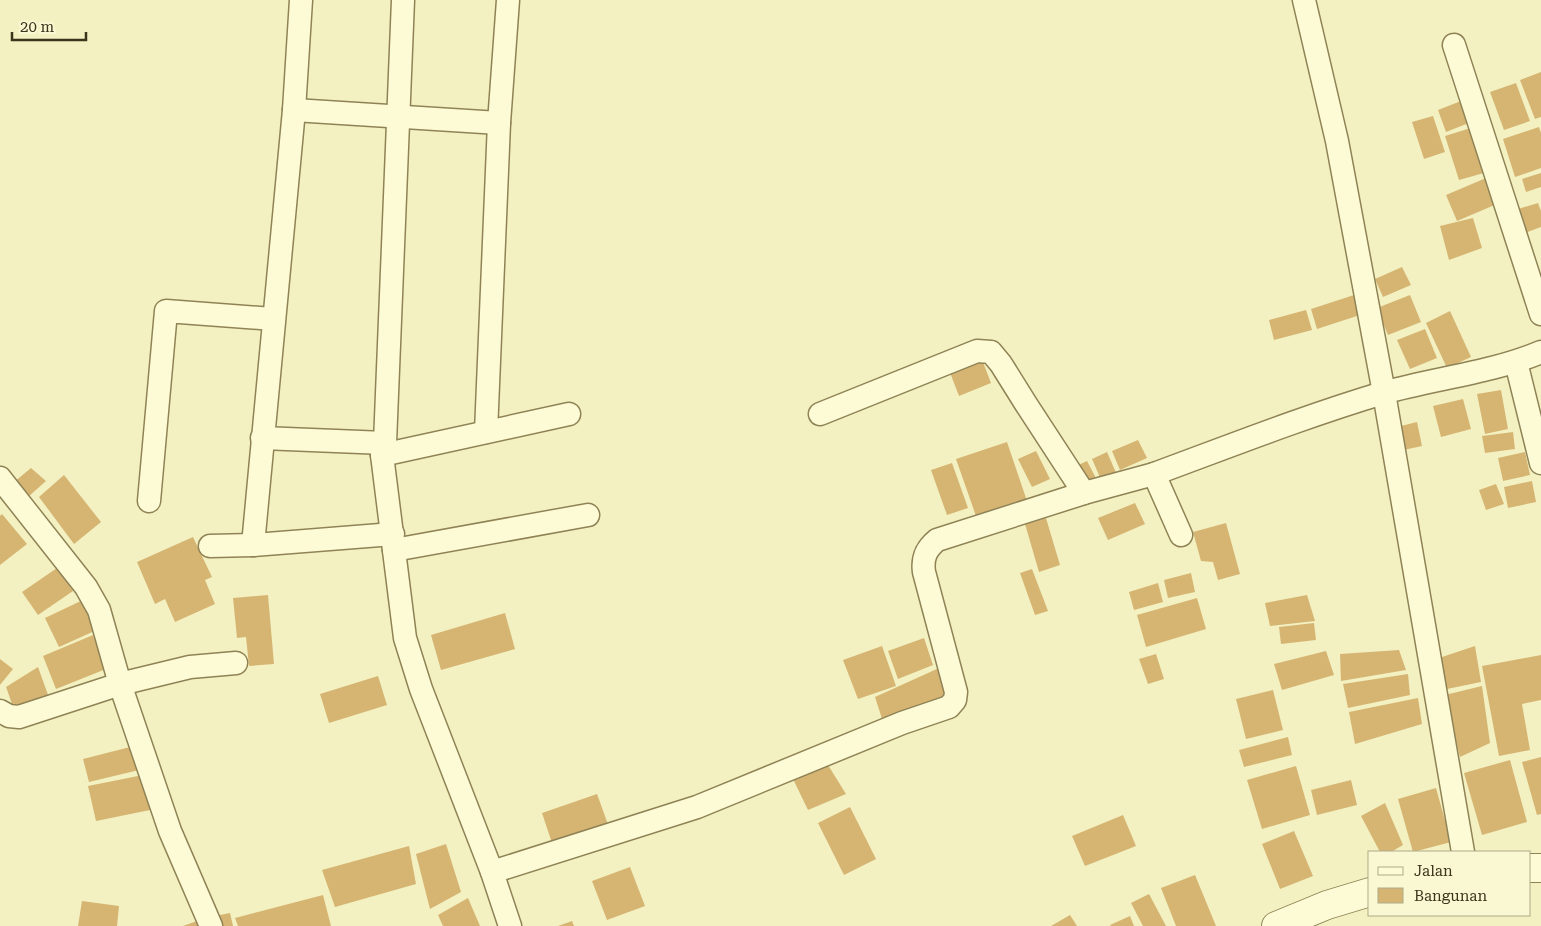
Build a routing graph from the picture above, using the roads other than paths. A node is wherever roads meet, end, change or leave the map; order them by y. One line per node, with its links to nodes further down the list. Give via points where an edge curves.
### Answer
1 (301, 0): 6 (street)
2 (403, 0): 7 (street)
3 (508, 0): 8 (street)
4 (1304, 0): 13 (street, via 1337,141)
5 (1454, 45): 9 (street)
6 (294, 110): 7 (street); 10 (street)
7 (398, 116): 8 (street); 18 (street)
8 (498, 123): 16 (street)
9 (1541, 314)
10 (273, 319): 17 (street); 23 (street, via 166,311)
11 (1541, 352): 12 (street)
12 (1516, 362): 13 (street); 19 (street)
13 (1384, 393): 20 (street); 32 (street)
14 (570, 414): 16 (street)
15 (820, 414): 22 (street, via 977,351 991,352)
16 (486, 432): 18 (street)
17 (262, 438): 18 (street); 27 (street)
18 (383, 449): 26 (street)
19 (1541, 463)
20 (1154, 474): 22 (street); 25 (street)
21 (0, 478): 30 (street, via 94,599)
22 (1084, 493): 33 (street, via 937,540 927,550 922,563 956,692 949,707 697,807)
23 (149, 501)
24 (588, 515): 26 (street)
25 (1180, 535)
26 (394, 542): 27 (street); 33 (street, via 405,638 421,689)
27 (253, 545): 28 (street)
28 (210, 546)
29 (236, 663): 30 (street, via 190,667)
30 (120, 684): 31 (street, via 19,717); 35 (street, via 170,831)
31 (0, 711)
32 (1463, 851)
33 (492, 872): 36 (street)
34 (1368, 893): 37 (street)
35 (211, 926)
36 (510, 926)
37 (1276, 926)

